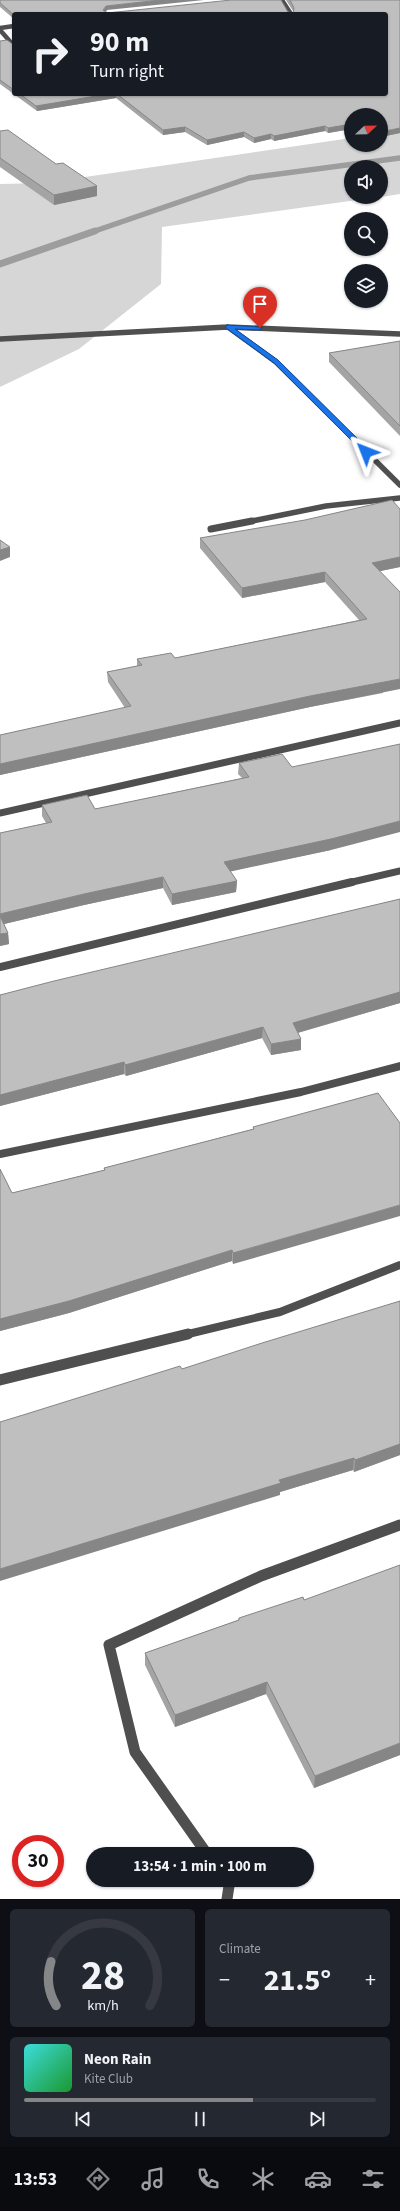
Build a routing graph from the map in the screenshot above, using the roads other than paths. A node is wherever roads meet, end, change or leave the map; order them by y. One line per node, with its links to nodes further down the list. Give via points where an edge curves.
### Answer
1 (282, 0): 2 (street)
2 (290, 12)
3 (12, 26): 4 (street)
4 (0, 29): 5 (street)
5 (12, 44)
6 (228, 327): 7 (street); 8 (street); 9 (street, via 276,362)
7 (400, 334)
8 (0, 338)
9 (400, 485)
10 (400, 498): 11 (street, via 326,506)
11 (211, 529)
12 (400, 723): 13 (street)
13 (0, 813)
14 (400, 871): 15 (street)
15 (0, 967)
16 (400, 1066): 17 (street, via 301,1092)
17 (0, 1154)
18 (400, 1265): 19 (street, via 280,1312)
19 (0, 1380)
20 (400, 1525): 21 (street, via 261,1576 109,1645 135,1752)
21 (201, 1847)
22 (229, 1887): 23 (street)
23 (227, 1899)

